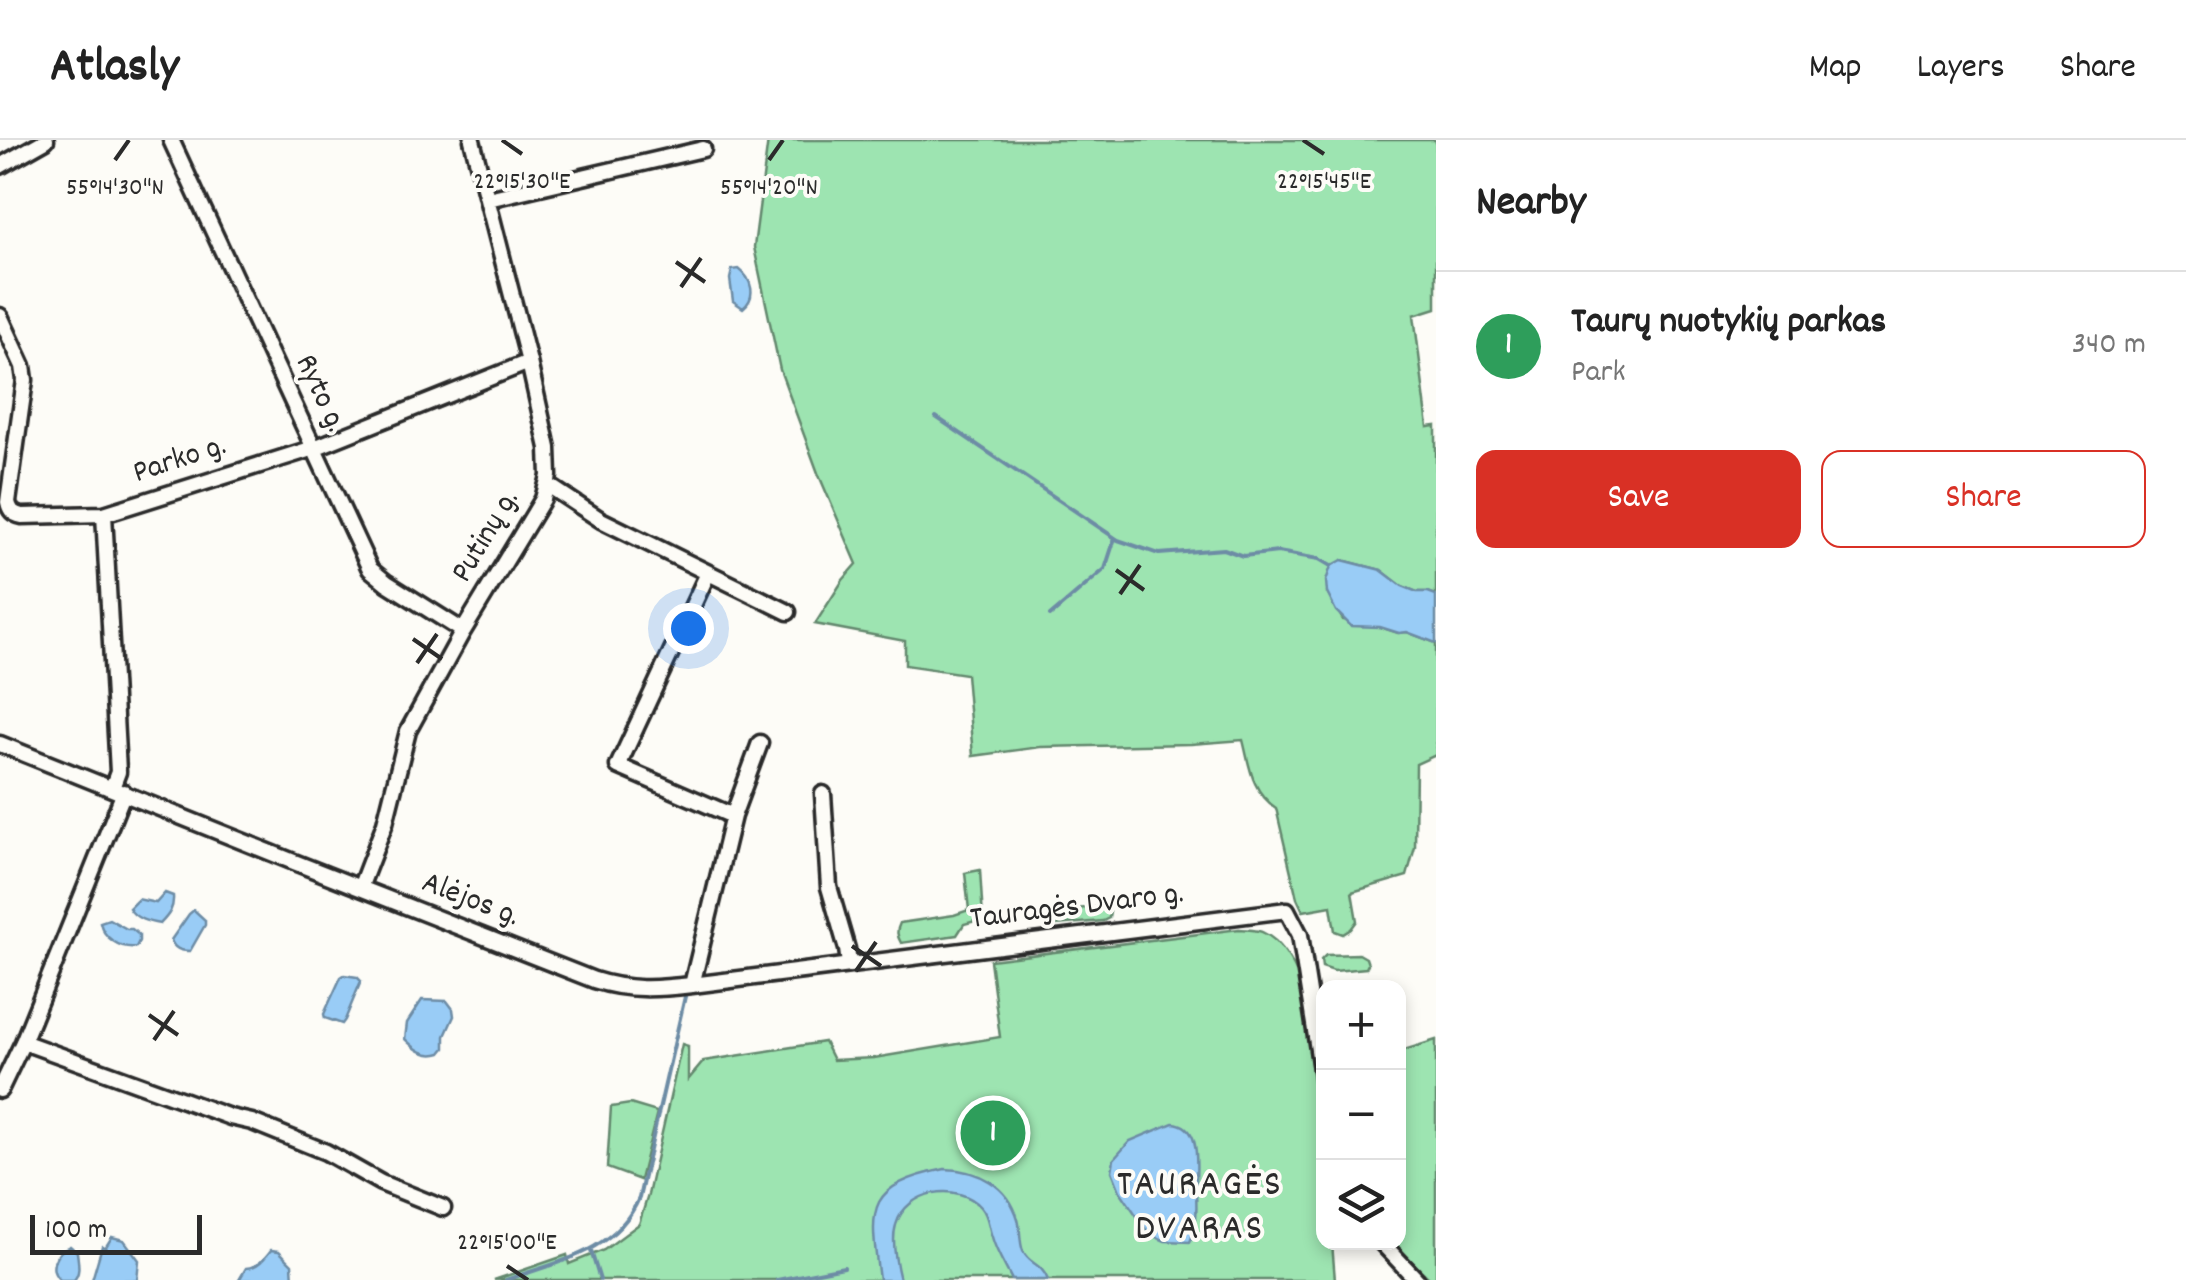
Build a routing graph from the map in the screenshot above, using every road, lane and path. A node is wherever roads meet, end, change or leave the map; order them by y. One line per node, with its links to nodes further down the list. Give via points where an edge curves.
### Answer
1 (46, 140): 5 (street)
2 (170, 140): 9 (street, Ryto g.)
3 (472, 140): 6 (street, Putinų g.)
4 (703, 149): 6 (street)
5 (0, 166)
6 (488, 199): 8 (street, Putinų g.)
7 (0, 316): 11 (street, via 25,380 9,508 22,516)
8 (529, 362): 9 (street, Parko g.); 10 (street, Putinų g., via 548,448)
9 (314, 448): 11 (street, Parko g.); 14 (street, Ryto g., via 370,569)
10 (548, 485): 12 (street); 14 (street, Putinų g.)
11 (104, 514): 17 (street, Parko g.)
12 (708, 573): 13 (street); 19 (street, via 618,766)
13 (788, 612)
14 (462, 631): 20 (street, Putinų g., via 408,731)
15 (760, 743): 19 (street)
16 (0, 744): 17 (street, Alėjos g.)
17 (118, 790): 20 (street, Alėjos g.); 23 (street, Parko g.)
18 (824, 794): 21 (street, via 829,887)
19 (733, 816): 22 (street)
20 (360, 888): 22 (street, Alėjos g., via 612,985)
21 (849, 964): 22 (street, Tauragės Dvaro g.); 24 (street, Tauragės Dvaro g., via 1287,910 1300,935)
22 (692, 985)
23 (23, 1042): 25 (street, Parko g.); 27 (street, via 252,1122)
24 (1321, 1070)
25 (4, 1072): 26 (street, Parko g.)
26 (0, 1090)
27 (443, 1208)
28 (1389, 1250): 29 (street)
29 (1417, 1280)

